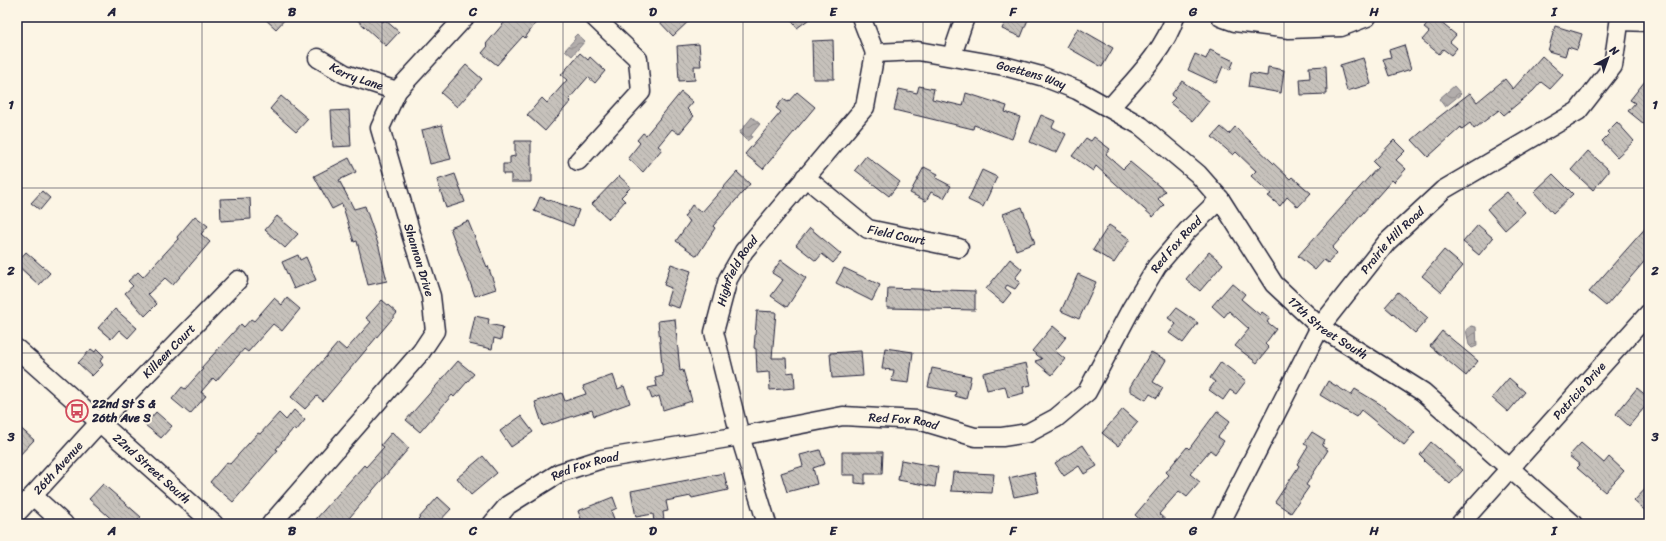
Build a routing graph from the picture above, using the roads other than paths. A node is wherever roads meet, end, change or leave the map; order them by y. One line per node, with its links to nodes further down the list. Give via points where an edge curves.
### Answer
1 (465, 17): 13 (street, Shannon Drive)
2 (594, 17): 15 (street, via 638,59 641,92)
3 (861, 17): 10 (street)
4 (965, 17): 11 (street)
5 (1175, 17): 14 (street, via 1170,32 1150,62)
6 (1221, 17): 7 (street, via 1235,22 1289,29 1341,27)
7 (1367, 17)
8 (1620, 19): 9 (street); 21 (street, Prairie Hill Road, via 1613,66 1578,112 1443,190 1388,242)
9 (1649, 22)
10 (875, 53): 11 (street, Goettens Way, via 918,51); 16 (street, Highfield Road, via 864,106)
11 (952, 56): 14 (street, Goettens Way, via 1041,76 1077,90)
12 (318, 58): 13 (street, Kerry Lane, via 345,74)
13 (397, 91): 30 (street, Shannon Drive, via 380,128 431,296 435,331 421,352)
14 (1110, 108): 17 (street, 17th Street South, via 1159,140 1198,174)
15 (578, 161)
16 (805, 178): 18 (street, Field Court, via 868,229); 24 (street, Highfield Road, via 744,251 728,279 714,332)
17 (1220, 199): 21 (street, 17th Street South, via 1274,284); 24 (street, Red Fox Road, via 1187,231 1157,266 1087,392 1056,418 1028,433 1002,437 975,437 918,420 842,416)
18 (959, 248)
19 (238, 280): 23 (street, Killeen Court)
20 (1649, 313): 25 (street, Patricia Drive)
21 (1320, 327): 25 (street, 17th Street South, via 1423,392); 33 (street, Prairie Hill Road)
22 (17, 349): 23 (street, 22nd Street South)
23 (100, 422): 26 (street, 26th Avenue); 29 (street, 22nd Street South)
24 (740, 436): 31 (street, Red Fox Road, via 602,459 558,473 508,505); 32 (street, Highfield Road)
25 (1510, 468): 34 (street, Patricia Drive); 35 (street, 17th Street South)
26 (33, 496): 27 (street, 26th Avenue); 28 (street)
27 (17, 513)
28 (64, 524)
29 (214, 524)
30 (271, 524)
31 (492, 524)
32 (767, 524)
33 (1220, 524)
34 (1460, 524)
35 (1573, 524)

